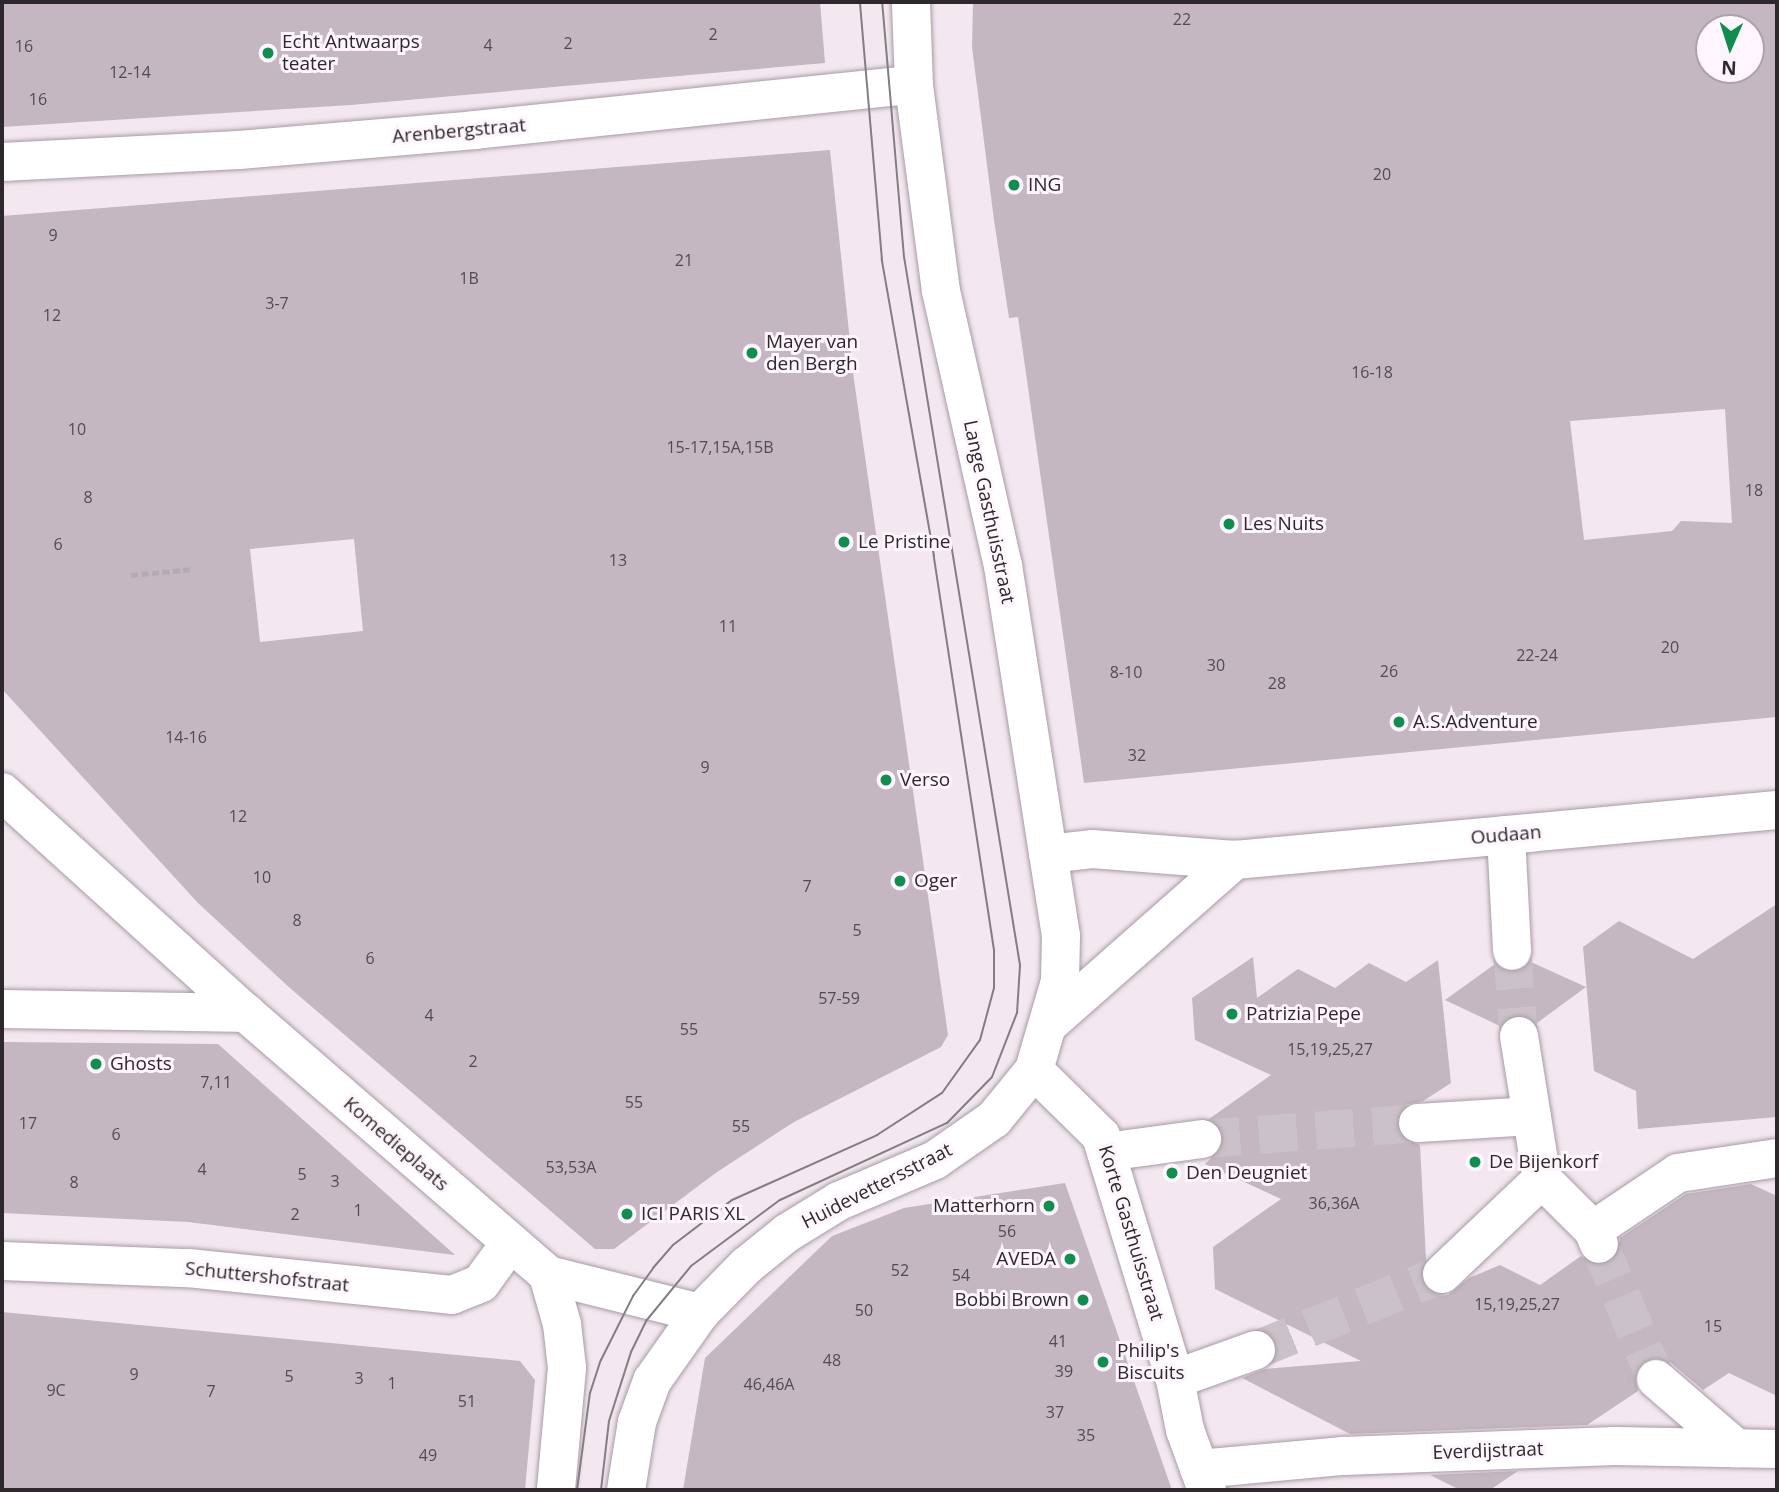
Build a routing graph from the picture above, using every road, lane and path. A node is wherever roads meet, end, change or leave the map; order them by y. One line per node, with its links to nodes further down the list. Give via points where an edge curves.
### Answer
1 (911, 2): 2 (street, Lange Gasthuisstraat)
2 (914, 85): 3 (street, Arenbergstraat, via 461,131); 9 (street, Lange Gasthuisstraat, via 941,291 1003,566)
3 (2, 162)
4 (194, 569): 5 (path)
5 (131, 575)
6 (2, 793): 13 (street, Komedieplaats)
7 (1777, 810): 8 (street, Oudaan)
8 (1506, 835): 10 (street, Oudaan); 11 (street)
9 (1048, 854): 10 (street, Oudaan, via 1093,849); 14 (street, Lange Gasthuisstraat, via 1061,936 1060,981)
10 (1235, 860): 14 (street)
11 (1512, 951)
12 (2, 1009): 13 (street)
13 (246, 1013): 23 (street, Komedieplaats)
14 (1051, 1023): 16 (street, Huidevettersstraat)
15 (1519, 1036): 17 (street)
16 (1034, 1070): 20 (street, Korte Gasthuisstraat, via 1101,1136); 27 (street, Huidevettersstraat, via 994,1119 964,1142 935,1160 839,1201 787,1233 746,1266)
17 (1532, 1116): 18 (street); 22 (street)
18 (1418, 1123)
19 (1202, 1139): 20 (street)
20 (1106, 1152): 29 (street, Korte Gasthuisstraat)
21 (1777, 1158): 22 (street, via 1678,1173 1596,1237)
22 (1542, 1179): 25 (street)
23 (510, 1243): 24 (street, Schuttershofstraat, via 481,1283 452,1295 188,1268); 26 (street, Komedieplaats)
24 (2, 1261)
25 (1442, 1274)
26 (548, 1275): 27 (street, Komedieplaats); 34 (street, via 562,1324 567,1368)
27 (701, 1313): 35 (street, Huidevettersstraat, via 652,1381 637,1422)
28 (1256, 1350): 29 (street)
29 (1175, 1379): 33 (street, Korte Gasthuisstraat, via 1185,1430)
30 (1656, 1379): 31 (street)
31 (1736, 1448): 32 (street, Everdijstraat); 33 (street, Everdijstraat, via 1615,1446 1343,1456)
32 (1777, 1449)
33 (1203, 1480)
34 (556, 1490)
35 (626, 1490)

